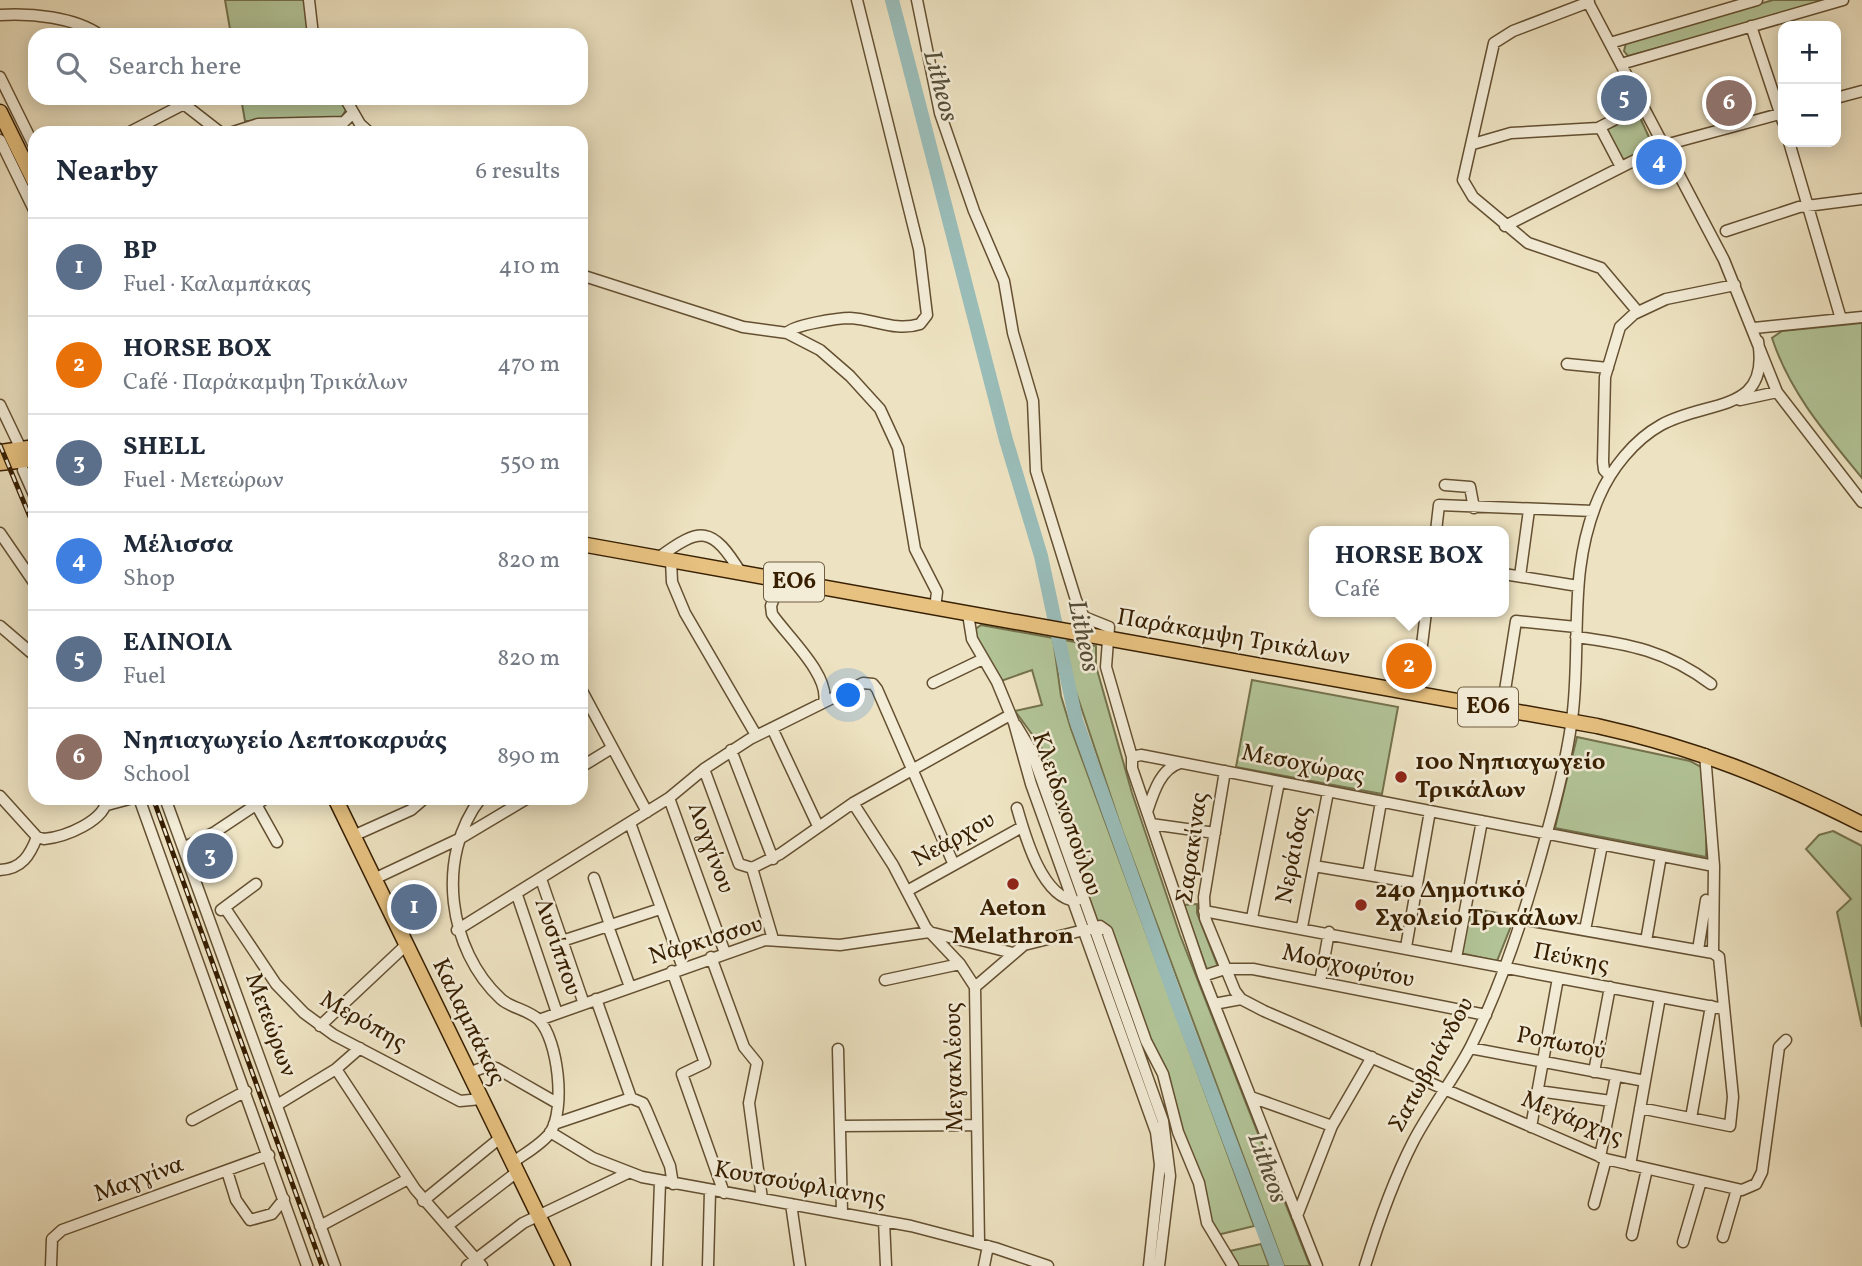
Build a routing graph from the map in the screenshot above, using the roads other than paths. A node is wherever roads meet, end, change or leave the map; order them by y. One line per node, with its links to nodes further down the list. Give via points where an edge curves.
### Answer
1 (309, 0): 10 (street)
2 (857, 0): 48 (street, via 919,249 927,315 917,326 849,318 795,326)
3 (917, 0): 82 (street, via 940,113 1006,288 1033,401 1034,463 1041,489 1080,611 1109,627)
4 (1757, 0): 11 (street)
5 (1843, 0): 8 (street)
6 (1588, 1): 11 (street); 32 (street, via 1494,43)
7 (0, 15): 9 (street, via 29,15)
8 (1751, 26): 12 (street); 16 (street)
9 (85, 28)
10 (312, 28)
11 (1610, 43): 12 (street)
12 (1621, 64): 20 (street)
13 (0, 77): 30 (street)
14 (1862, 91): 15 (street)
15 (1841, 97)
16 (1778, 104)
17 (174, 105): 26 (street)
18 (185, 105): 27 (street)
19 (349, 105): 22 (street)
20 (1643, 105): 29 (street); 33 (street)
21 (0, 112): 36 (main road)
22 (353, 113): 24 (street); 25 (street)
23 (1778, 117): 33 (street)
24 (344, 122): 25 (street); 28 (street)
25 (360, 124)
26 (139, 126)
27 (212, 126)
28 (252, 126)
29 (1600, 127): 32 (street, via 1511,133); 35 (street)
30 (28, 134)
31 (0, 141): 37 (street)
32 (1472, 144): 40 (street, via 1463,169 1464,186)
33 (1665, 145): 35 (street); 43 (street)
34 (1790, 147): 39 (street)
35 (1621, 167): 40 (street)
36 (28, 169)
37 (28, 198)
38 (1862, 199): 39 (street)
39 (1807, 206): 41 (street); 46 (street)
40 (1505, 226): 44 (street, via 1542,249 1601,268)
41 (1726, 232)
42 (588, 277): 48 (street, via 743,327)
43 (1735, 285): 44 (street, via 1672,297); 47 (street)
44 (1638, 312): 51 (street, via 1618,330)
45 (1862, 317): 46 (street)
46 (1841, 319): 47 (street)
47 (1754, 327): 49 (street)
48 (787, 333): 77 (street, via 820,350 880,409 901,461 915,549 937,592)
49 (1758, 341): 52 (street); 54 (street, via 1761,360 1756,384 1744,394)
50 (1567, 364): 51 (street)
51 (1608, 368): 60 (street, via 1603,462)
52 (1777, 392): 54 (street); 63 (street)
53 (0, 405): 55 (street)
54 (1707, 408): 60 (street, Σατωβριάνδου, via 1661,425 1643,438)
55 (28, 448): 56 (main road)
56 (0, 452)
57 (28, 460): 58 (main road)
58 (0, 463)
59 (23, 470): 61 (street)
60 (1611, 476): 66 (street, Σατωβριάνδου)
61 (28, 481)
62 (1444, 485): 64 (street, via 1469,486)
63 (1862, 502)
64 (1474, 508): 65 (street); 67 (street, via 1439,505)
65 (1529, 510): 66 (street); 74 (street)
66 (1593, 512): 76 (street, Σατωβριάνδου, via 1582,544)
67 (1437, 526)
68 (0, 533): 72 (street)
69 (588, 545): 70 (main road, Παράκαμψη Τρικάλων / ΕΟ6)
70 (664, 559): 71 (main road, Παράκαμψη Τρικάλων / ΕΟ6); 71 (street, via 686,537 702,536 721,542); 94 (street, via 685,613)
71 (741, 573): 75 (main road, Παράκαμψη Τρικάλων / ΕΟ6)
72 (28, 574)
73 (1509, 575): 74 (street)
74 (1520, 576): 76 (street)
75 (766, 578): 77 (main road, Παράκαμψη Τρικάλων / ΕΟ6); 88 (street, via 776,592 772,614 820,678 826,691)
76 (1578, 586): 81 (street, Σατωβριάνδου)
77 (935, 608): 78 (main road, Παράκαμψη Τρικάλων / ΕΟ6)
78 (968, 614): 82 (main road, Παράκαμψη Τρικάλων / ΕΟ6); 84 (street, Κλειδονοπούλου, via 970,633)
79 (1425, 617): 87 (street)
80 (0, 626): 83 (street)
81 (1576, 632): 86 (street, via 1653,651); 90 (street, via 1516,621); 92 (street, Σατωβριάνδου)
82 (1104, 638): 87 (main road, Παράκαμψη Τρικάλων / ΕΟ6); 98 (street, via 1107,676)
83 (28, 647)
84 (983, 659): 85 (street); 91 (street, Κλειδονοπούλου)
85 (933, 684)
86 (1711, 684)
87 (1416, 694): 90 (main road, Παράκαμψη Τρικάλων / ΕΟ6)
88 (824, 702): 93 (street); 101 (street, via 863,683 873,684)
89 (588, 703): 95 (street)
90 (1502, 709): 92 (main road, Παράκαμψη Τρικάλων / ΕΟ6)
91 (1012, 719): 101 (street); 151 (street, Κλειδονοπούλου, via 1021,755)
92 (1572, 720): 97 (main road, Παράκαμψη Τρικάλων / ΕΟ6); 129 (street, Σατωβριάνδου)
93 (772, 728): 94 (street); 126 (street)
94 (756, 735): 96 (street)
95 (612, 748): 99 (street); 121 (street)
96 (731, 750): 102 (street); 137 (street)
97 (1705, 754): 125 (main road, Παράκαμψη Τρικάλων / ΕΟ6); 140 (street)
98 (1132, 757): 100 (street, Μεσοχώρας); 122 (street)
99 (588, 762)
100 (1180, 763): 103 (street, Μεσοχώρας); 122 (street, via 1171,766 1158,783)
101 (911, 768): 109 (street); 138 (street)
102 (704, 769): 107 (street); 141 (street, via 739,864)
103 (1225, 772): 104 (street, Μεσοχώρας); 128 (street, Σαρακίνας)
104 (1279, 782): 105 (street, Μεσοχώρας); 157 (street)
105 (1328, 792): 108 (street, Μεσοχώρας); 139 (street, Νεράιδας)
106 (0, 796): 131 (street)
107 (669, 798): 121 (street); 172 (street, Λογγίνου)
108 (1381, 802): 120 (street, Μεσοχώρας); 143 (street)
109 (853, 803): 126 (street); 149 (street, Μεγακλέους)
110 (105, 805): 131 (street, via 97,817 81,826 52,838)
111 (142, 805): 212 (street)
112 (168, 805): 135 (street, Μετεώρων)
113 (251, 805): 135 (street)
114 (260, 805): 133 (street)
115 (338, 805): 130 (main road, Καλαμπάκας)
116 (417, 805): 130 (street)
117 (478, 805): 132 (street)
118 (516, 805): 132 (street)
119 (1017, 808): 127 (street)
120 (1430, 811): 123 (street, Μεσοχώρας); 147 (street)
121 (647, 813): 124 (street)
122 (1149, 818): 128 (street); 181 (street)
123 (1482, 821): 129 (street, Μεσοχώρας); 176 (street)
124 (630, 823): 144 (street); 154 (street)
125 (1862, 824)
126 (818, 826): 137 (street)
127 (1022, 827): 138 (street, Νεάρχου); 151 (street, via 1044,878)
128 (1215, 833): 155 (street, Σαρακίνας)
129 (1545, 834): 134 (street, Μεσοχώρας); 158 (street, Σατωβριάνδου)
130 (353, 836): 146 (main road, Καλαμπάκας)
131 (37, 837): 142 (street, via 25,860)
132 (461, 838): 146 (street); 162 (street, via 454,877)
133 (276, 842)
134 (1602, 845): 136 (street, Μεσοχώρας); 163 (street)
135 (185, 847): 156 (street, Μετεώρων)
136 (1661, 856): 140 (street, Μεσοχώρας); 168 (street)
137 (773, 859): 141 (street)
138 (954, 864): 149 (street, Νεάρχου)
139 (1314, 866): 143 (street); 160 (street, Νεράιδας)
140 (1714, 866): 174 (street)
141 (752, 867): 166 (street)
142 (0, 870)
143 (1368, 875): 147 (street)
144 (541, 878): 150 (street); 167 (street)
145 (594, 878): 159 (street)
146 (374, 879): 169 (main road, Καλαμπάκας)
147 (1416, 883): 170 (street)
148 (256, 884): 153 (street)
149 (907, 891): 164 (street, Μεγακλέους)
150 (517, 895): 162 (street); 195 (street, Λυσίππου)
151 (1079, 900): 161 (street, Κλειδονοπούλου)
152 (1706, 900): 171 (street)
153 (225, 908): 156 (street); 198 (street, Μερόπης, via 283,993)
154 (660, 909): 159 (street); 180 (street)
155 (1204, 911): 157 (street, Πεύκης); 179 (street, Σαρακίνας)
156 (209, 917): 219 (street, Μετεώρων)
157 (1252, 918): 160 (street, Πεύκης)
158 (1521, 919): 163 (street); 178 (street, Σατωβριάνδου)
159 (609, 925): 167 (street); 185 (street)
160 (1302, 927): 165 (street, Πεύκης)
161 (1088, 928): 173 (street, via 1027,944); 200 (street, Κλειδονοπούλου); 270 (street, Κλειδονοπούλου, via 1156,1132 1160,1165)
162 (457, 930): 197 (street, via 476,968 500,998)
163 (1585, 930): 168 (street)
164 (929, 932): 166 (street, Νάρκισσου, via 840,945); 173 (street, Νάρκισσου); 177 (street, Μεγακλέους)
165 (1329, 932): 170 (street, Πεύκης); 184 (street)
166 (773, 939): 172 (street, Νάρκισσου)
167 (562, 941): 191 (street)
168 (1646, 941): 171 (street)
169 (405, 946): 198 (street); 208 (main road, Καλαμπάκας)
170 (1406, 947): 176 (street, Πεύκης)
171 (1698, 950): 174 (street)
172 (725, 953): 175 (street, Νάρκισσου)
173 (1013, 953): 186 (street)
174 (1713, 953): 194 (street, via 1719,957)
175 (712, 957): 180 (street, Νάρκισσου); 244 (street, via 744,1047 757,1063 749,1103)
176 (1456, 958): 178 (street, Πεύκης)
177 (960, 964): 183 (street); 186 (street, Μεγακλέους)
178 (1504, 968): 182 (street, Πεύκης); 196 (street, Σατωβριάνδου)
179 (1225, 969): 181 (street, Μοσχοφύτου); 184 (street, Μοσχοφύτου, via 1252,969); 190 (street)
180 (677, 970): 185 (street, Νάρκισσου); 242 (street, via 705,1063 682,1074)
181 (1203, 976): 192 (street)
182 (1558, 978): 187 (street, Πεύκης); 205 (street)
183 (886, 980)
184 (1320, 982): 196 (street, Μοσχοφύτου)
185 (630, 987): 189 (street, Νάρκισσου)
186 (975, 987): 223 (street, Μεγακλέους)
187 (1610, 987): 188 (street, Πεύκης); 207 (street)
188 (1660, 997): 193 (street, Πεύκης); 210 (street)
189 (596, 999): 191 (street, Νάρκισσου); 215 (street)
190 (1241, 999): 192 (street); 204 (street, Μεγάρχης)
191 (584, 1003): 195 (street, Νάρκισσου)
192 (1214, 1004): 214 (street)
193 (1711, 1006): 194 (street, Πεύκης); 221 (street)
194 (1724, 1009): 221 (street, via 1733,1097 1730,1126)
195 (557, 1013): 197 (street, Νάρκισσου)
196 (1486, 1015): 202 (street, Σατωβριάνδου)
197 (539, 1020): 218 (street, via 558,1070)
198 (320, 1026): 201 (street, Μερόπης)
199 (1786, 1040): 240 (street, via 1779,1047 1762,1172 1749,1189)
200 (1142, 1044): 271 (street, Κλειδονοπούλου, via 1169,1152); 272 (street, via 1159,1063 1178,1132 1199,1183 1207,1223)
201 (360, 1048): 206 (street); 216 (street, Μερόπης, via 460,1101)
202 (1470, 1048): 205 (street, Ροπωτού); 211 (street, Σατωβριάνδου)
203 (838, 1049): 224 (street)
204 (1372, 1056): 211 (street, Μεγάρχης); 225 (street)
205 (1544, 1063): 207 (street, Ροπωτού); 213 (street)
206 (335, 1069): 219 (street); 236 (street)
207 (1594, 1072): 209 (street, Ροπωτού)
208 (468, 1073): 216 (main road, Καλαμπάκας); 218 (street, via 496,1068)
209 (1616, 1076): 210 (street, Ροπωτού); 217 (street)
210 (1645, 1081): 220 (street)
211 (1446, 1088): 226 (street, Μεγάρχης); 274 (street, Σατωβριάνδου, via 1403,1165)
212 (246, 1091): 222 (street); 229 (street)
213 (1538, 1091): 217 (street); 226 (street)
214 (1251, 1097): 225 (street); 250 (street)
215 (631, 1098): 227 (street); 239 (street, via 644,1104)
216 (481, 1099): 228 (main road, Καλαμπάκας)
217 (1611, 1101): 230 (street)
218 (557, 1103): 227 (street)
219 (277, 1105): 252 (street, Μετεώρων)
220 (1640, 1108): 221 (street); 231 (street)
221 (1690, 1118)
222 (192, 1119)
223 (977, 1125): 224 (street); 257 (street, Μεγακλέους)
224 (841, 1126): 248 (street)
225 (1332, 1126): 250 (street)
226 (1531, 1127): 230 (street, Μεγάρχης)
227 (552, 1128): 232 (street); 235 (street, Κουτσούφλιανης, via 585,1154)
228 (500, 1138): 232 (main road, Καλαμπάκας); 245 (street)
229 (269, 1156): 234 (street, Μαγγίνα); 243 (street)
230 (1603, 1158): 231 (street, Μεγάρχης); 247 (street)
231 (1630, 1165): 233 (street, Μεγάρχης)
232 (514, 1167): 249 (main road, Καλαμπάκας); 253 (street)
233 (1647, 1169): 237 (street, Μεγάρχης); 254 (street)
234 (227, 1171): 243 (street, via 236,1200 250,1220 272,1214); 260 (street, Μαγγίνα, via 62,1230 52,1239)
235 (628, 1173): 238 (street, Κουτσούφλιανης); 249 (street)
236 (408, 1179): 245 (street); 252 (street)
237 (1701, 1181): 240 (street, Μεγάρχης); 256 (street)
238 (660, 1182): 239 (street, Κουτσούφλιανης); 265 (street)
239 (673, 1184): 241 (street, Κουτσούφλιανης)
240 (1737, 1189): 255 (street)
241 (710, 1191): 242 (street, Κουτσούφλιανης); 266 (street)
242 (724, 1193): 244 (street, Κουτσούφλιανης)
243 (284, 1199): 261 (street)
244 (762, 1199): 246 (street, Κουτσούφλιανης)
245 (423, 1200): 253 (street)
246 (791, 1204): 248 (street, Κουτσούφλιανης); 267 (street)
247 (1594, 1204)
248 (842, 1213): 251 (street, Κουτσούφλιανης)
249 (538, 1215): 258 (street); 264 (main road, Καλαμπάκας)
250 (1297, 1216): 273 (street)
251 (884, 1221): 257 (street, Κουτσούφλιανης); 268 (street)
252 (320, 1226): 262 (street, Μετεώρων)
253 (447, 1226): 258 (street)
254 (1632, 1235)
255 (1723, 1237)
256 (1683, 1242)
257 (984, 1245): 259 (street, Κουτσούφλιανης); 269 (street, Μεγακλέους)
258 (480, 1262): 263 (street)
259 (1044, 1265)
260 (51, 1266)
261 (307, 1266)
262 (335, 1266)
263 (467, 1266)
264 (563, 1266)
265 (657, 1266)
266 (708, 1266)
267 (800, 1266)
268 (886, 1266)
269 (984, 1266)
270 (1149, 1266)
271 (1160, 1266)
272 (1233, 1266)
273 (1317, 1266)
274 (1365, 1266)

